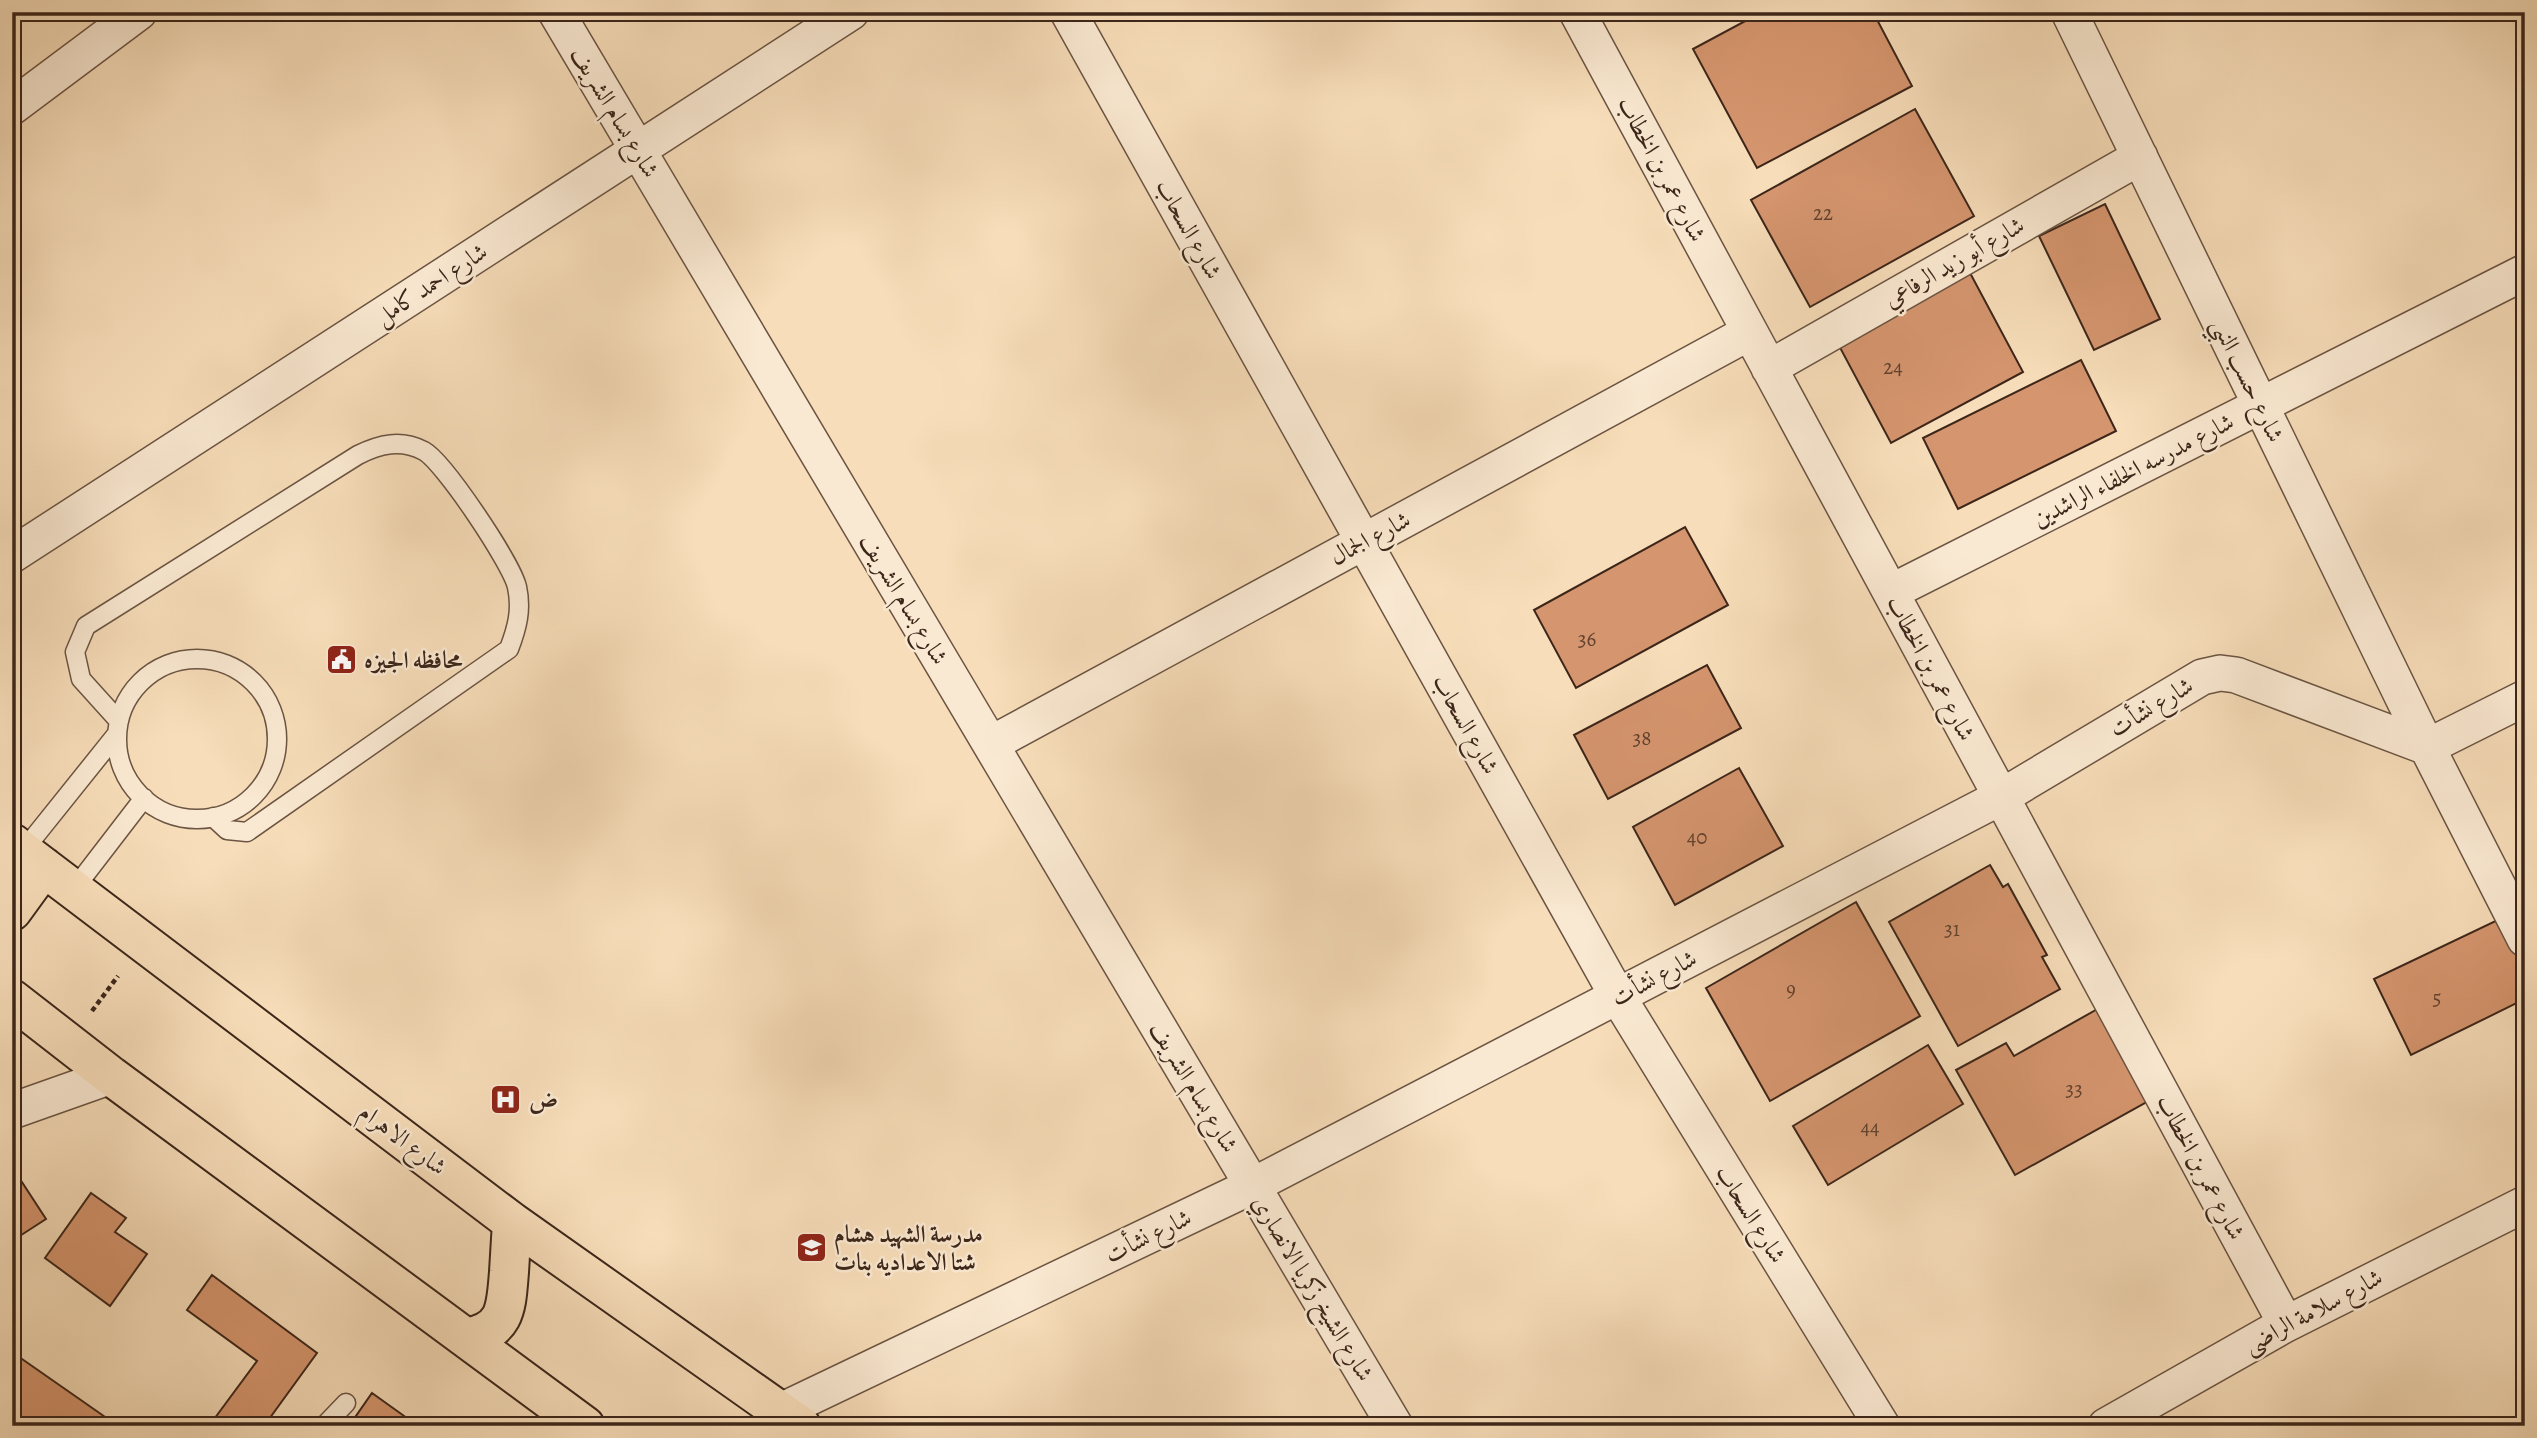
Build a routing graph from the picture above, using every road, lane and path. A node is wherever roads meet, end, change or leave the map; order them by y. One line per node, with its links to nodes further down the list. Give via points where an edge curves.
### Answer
1 (139, 12): 7 (street)
2 (556, 12): 8 (street, شارع بسام الشريف)
3 (850, 12): 8 (street, شارع احمد كامل)
4 (1068, 12): 14 (street, شارع السحاب)
5 (1577, 12): 11 (street, شارع عمر بن الخطاب)
6 (2069, 12): 9 (street, شارع حسب النبي)
7 (12, 107)
8 (638, 150): 15 (street, شارع احمد كامل); 19 (street, شارع بسام الشريف)
9 (2140, 157): 12 (street, شارع أبو زيد الرفاعي); 13 (street, شارع حسب النبي)
10 (2525, 272): 13 (street, شارع مدرسه الخلفاء الراشدين)
11 (1750, 332): 12 (street, شارع عمر بن الخطاب); 14 (street, شارع الجمال)
12 (1769, 368): 16 (street, شارع عمر بن الخطاب)
13 (2260, 405): 16 (street, شارع مدرسه الخلفاء الراشدين); 20 (street, شارع حسب النبي)
14 (1364, 541): 19 (street, شارع الجمال); 29 (street, شارع السحاب)
15 (12, 555)
16 (1891, 592): 21 (street, شارع عمر بن الخطاب)
17 (2525, 698): 20 (street)
18 (117, 728): 22 (lane, via 123,770); 23 (lane, via 127,699 159,667 180,659 203,658 245,674 272,711 275,757 253,796 234,810); 23 (lane, via 80,679 75,652 86,626 358,454 380,444 403,444 425,452 442,468 503,555 517,585 520,618 509,649 247,832 227,830); 24 (lane)
19 (990, 744): 34 (street, شارع بسام الشريف)
20 (2427, 747): 21 (street, شارع نشأت, via 2236,675 2220,673 2202,677); 27 (street, شارع حسب النبي)
21 (2001, 797): 29 (street, شارع نشأت); 37 (street, شارع عمر بن الخطاب)
22 (144, 798): 23 (lane, via 176,816); 25 (lane)
23 (213, 817)
24 (26, 854): 25 (main road, شارع الاهرام); 26 (main road)
25 (74, 889): 28 (main road, شارع الاهرام)
26 (12, 911)
27 (2525, 939)
28 (144, 941): 31 (path); 36 (main road, شارع الاهرام)
29 (1618, 997): 34 (street, شارع نشأت); 44 (street, شارع السحاب)
30 (13, 1003): 31 (main road)
31 (69, 1043): 32 (main road)
32 (110, 1076): 33 (street); 38 (main road)
33 (12, 1111)
34 (1252, 1186): 40 (street, شارع نشأت); 43 (street, شارع الشيخ زكريا الانصاري)
35 (2525, 1203): 37 (street, شارع سلامة الراضى)
36 (512, 1222): 38 (main road, via 507,1303 502,1317 480,1335); 40 (main road, شارع الاهرام)
37 (2286, 1324): 45 (street, شارع سلامة الراضى)
38 (466, 1338): 42 (main road)
39 (346, 1403): 41 (lane)
40 (791, 1418)
41 (324, 1426)
42 (585, 1426)
43 (1395, 1426)
44 (1882, 1426)
45 (2106, 1426)

